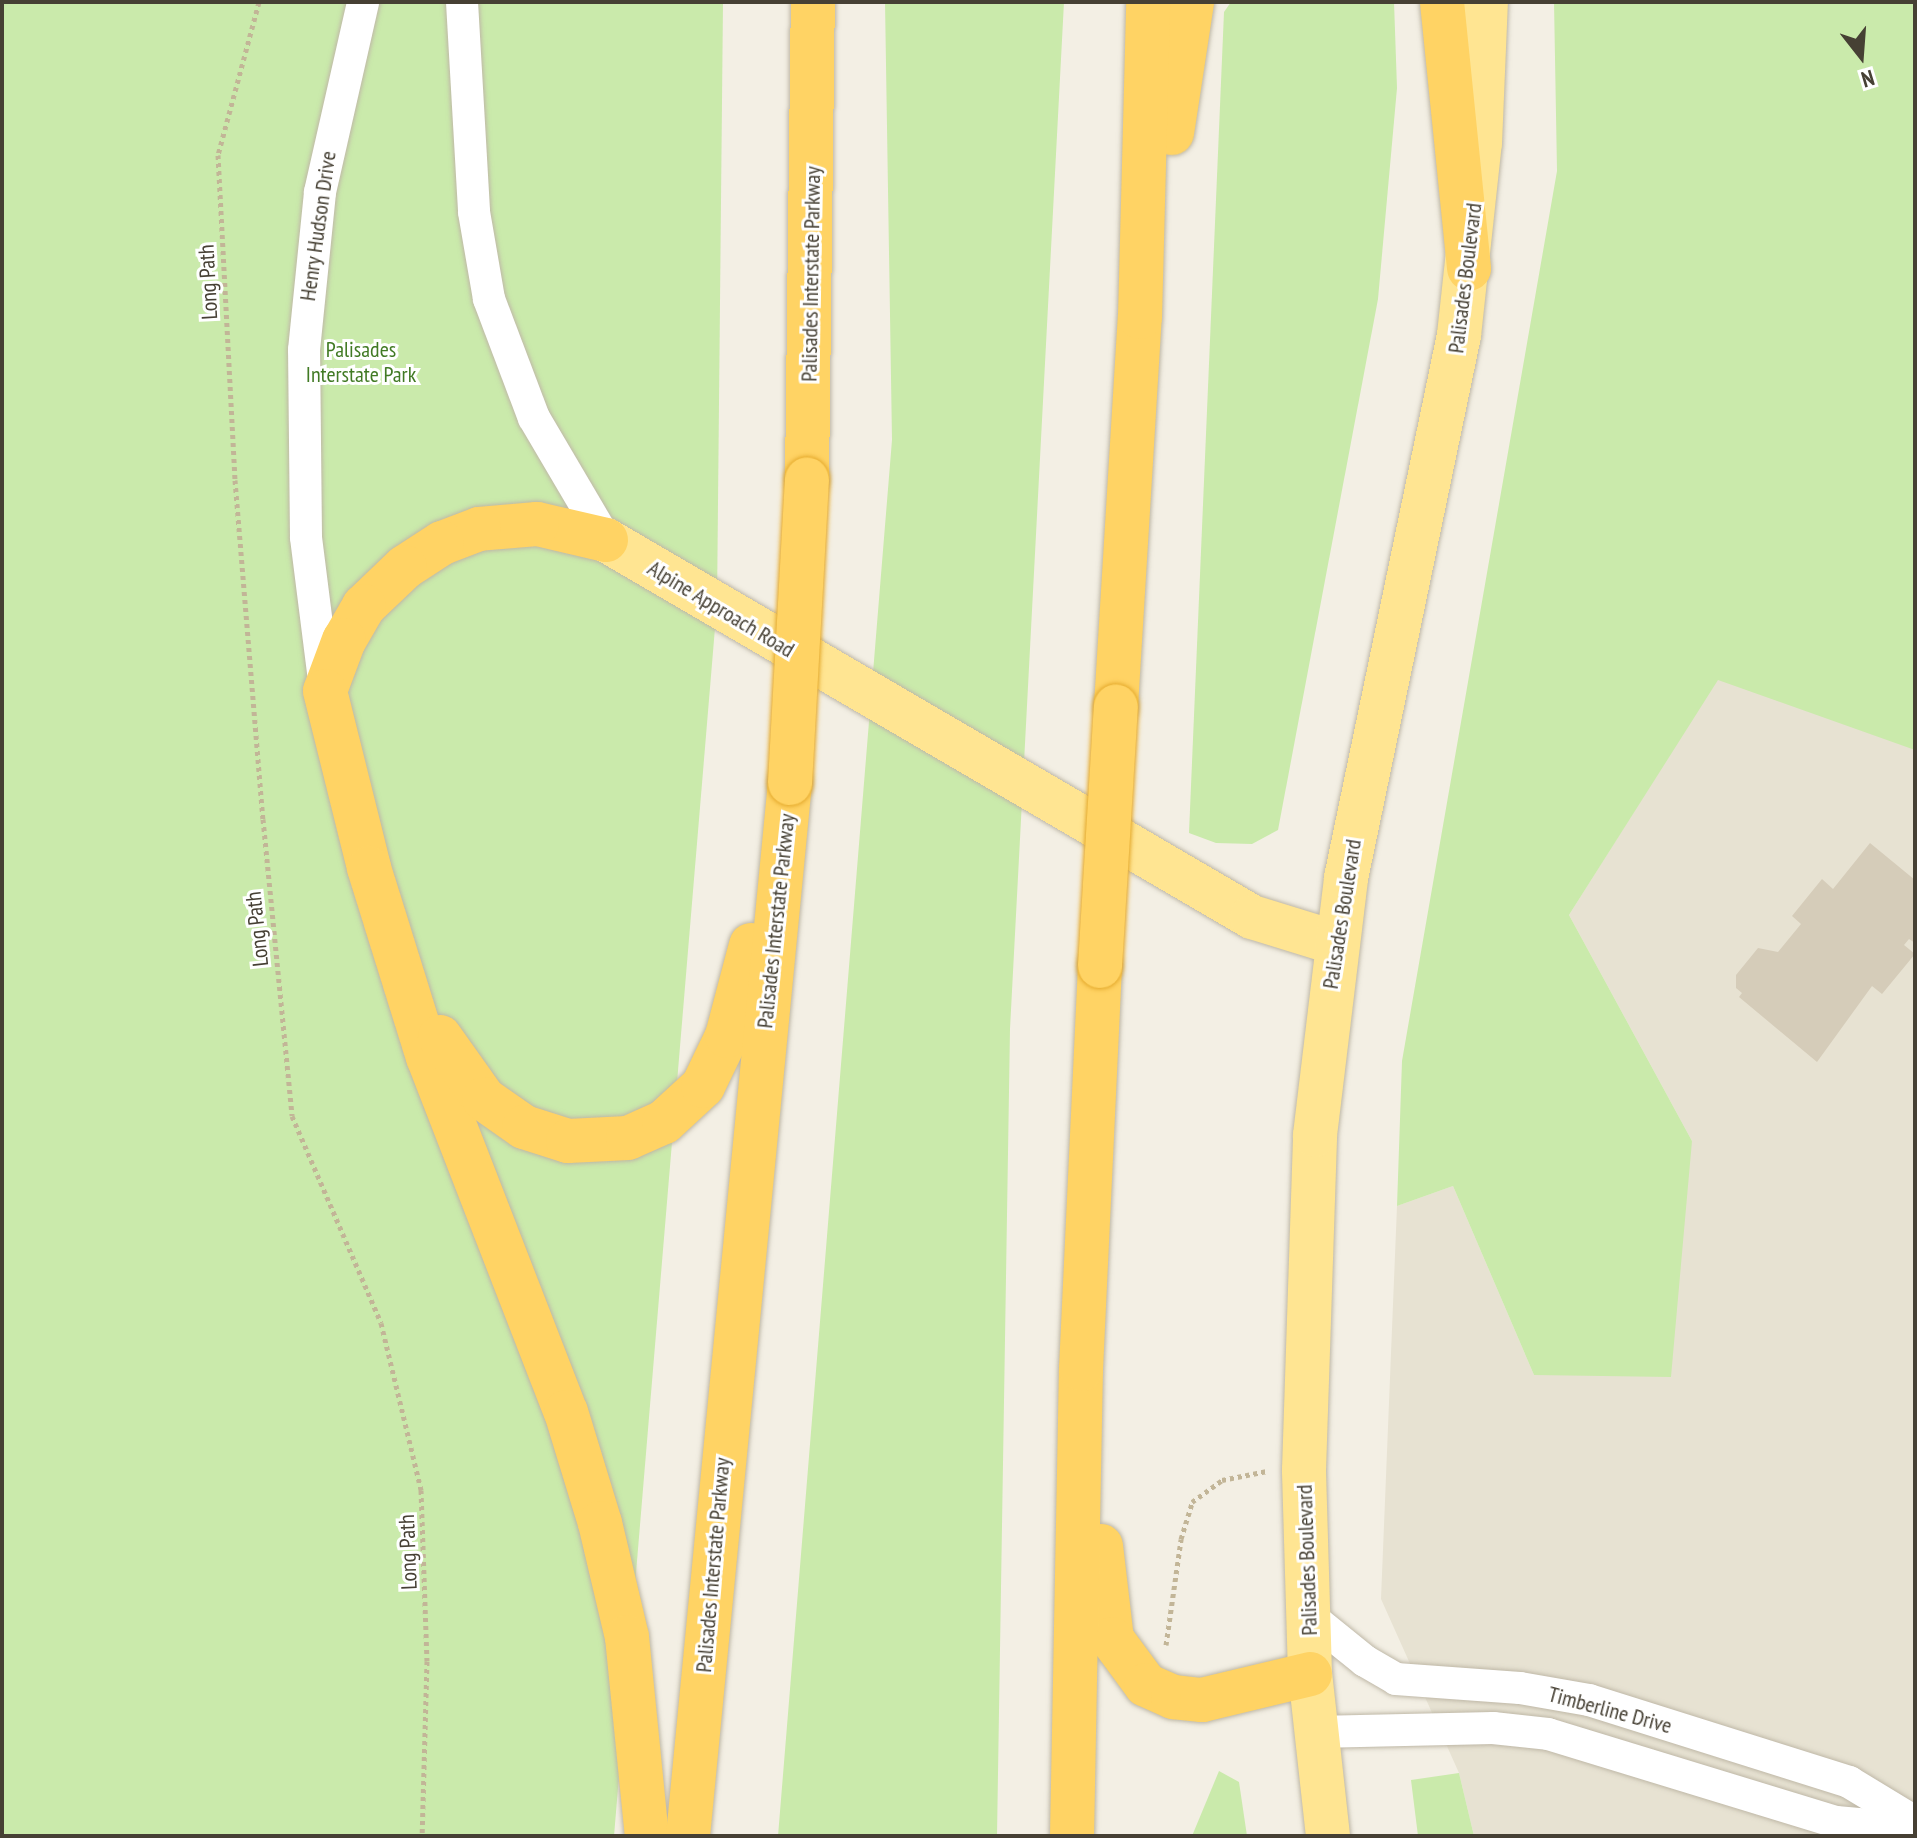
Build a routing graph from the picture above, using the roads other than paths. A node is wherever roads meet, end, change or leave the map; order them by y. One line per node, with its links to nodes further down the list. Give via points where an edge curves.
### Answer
1 (363, 2): 11 (street, Henry Hudson Drive, via 320,192 304,350 306,537)
2 (462, 2): 10 (street, Alpine Approach Road, via 474,212 489,299 527,404)
3 (813, 2): 12 (highway, Palisades Interstate Parkway, bridge, via 807,479)
4 (1148, 2): 9 (highway)
5 (1192, 2): 9 (highway)
6 (1442, 2): 8 (highway)
7 (1486, 2): 8 (main road, Palisades Boulevard)
8 (1469, 269): 13 (main road, Palisades Boulevard, via 1448,401)
9 (1133, 445): 15 (highway, bridge)
10 (606, 540): 11 (highway, via 537,524 479,529 442,543 405,567 364,606); 13 (main road, Alpine Approach Road, via 1252,917)
11 (325, 691): 14 (highway, via 369,868)
12 (790, 783): 14 (highway, via 720,1055 691,1100 647,1132 609,1142 568,1141 505,1116 458,1068); 24 (highway, Palisades Interstate Parkway)
13 (1336, 943): 16 (main road, Palisades Boulevard, via 1310,1205 1304,1470)
14 (408, 982): 23 (highway, via 428,1057 557,1390 600,1523 627,1637)
15 (1085, 1236): 17 (highway, via 1107,1622 1126,1664 1160,1693 1217,1698); 25 (highway)
16 (1308, 1615): 17 (main road, Palisades Boulevard); 19 (street, Timberline Drive, via 1396,1679 1577,1698)
17 (1310, 1674): 18 (main road, Palisades Boulevard)
18 (1316, 1732): 20 (street, Timberline Drive, via 1493,1728 1548,1734); 26 (main road, Palisades Boulevard)
19 (1804, 1767): 20 (street); 21 (street, Timberline Drive, via 1849,1782)
20 (1792, 1808): 22 (street, Timberline Drive, via 1836,1822)
21 (1915, 1822)
22 (1915, 1829)
23 (647, 1836)
24 (688, 1836)
25 (1072, 1836)
26 (1328, 1836)

